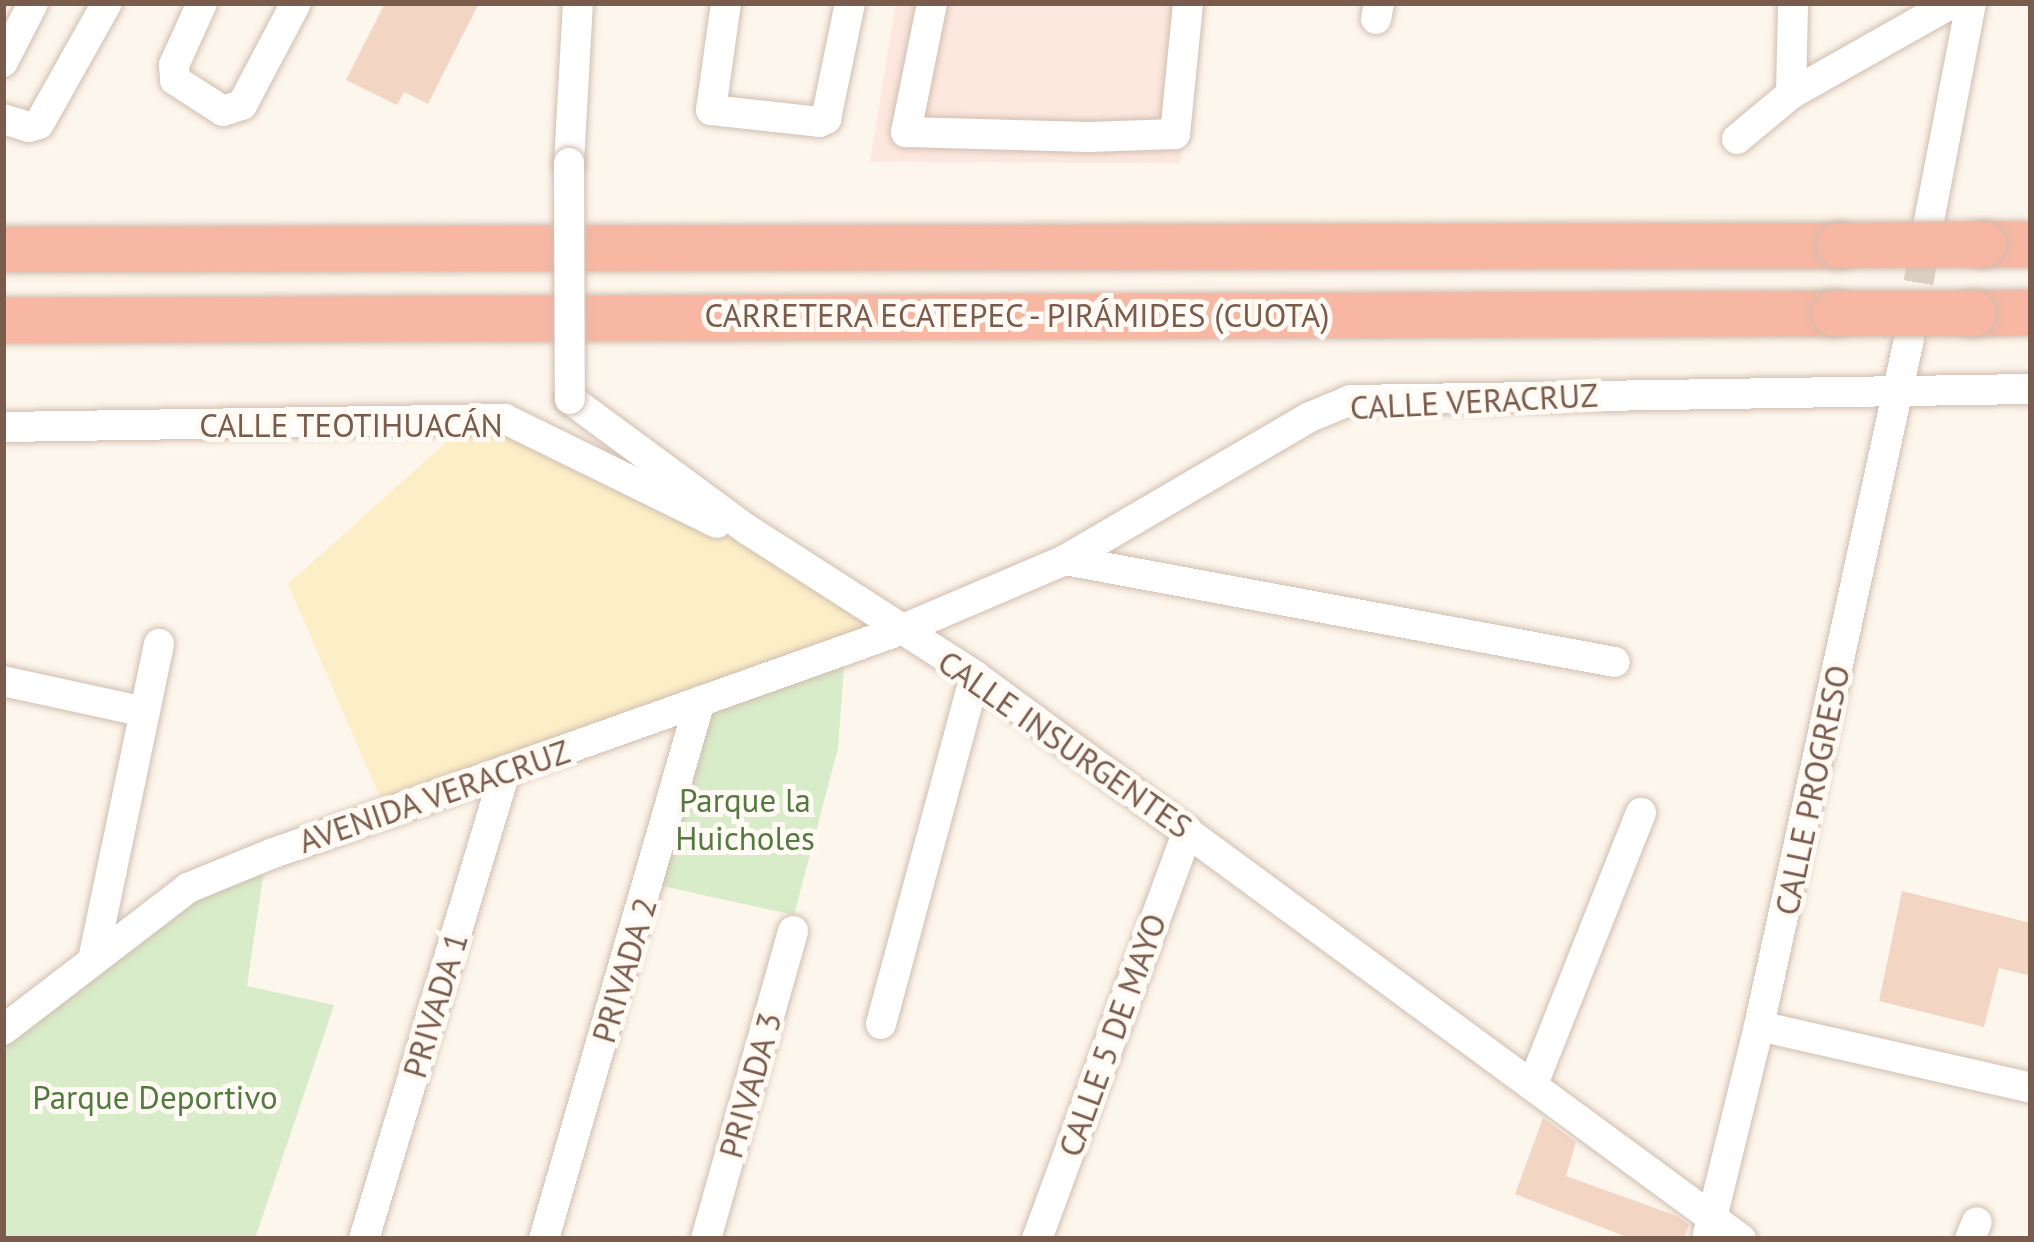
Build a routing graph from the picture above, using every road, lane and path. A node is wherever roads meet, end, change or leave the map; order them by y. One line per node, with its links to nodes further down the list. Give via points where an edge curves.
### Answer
1 (33, 3): 13 (street)
2 (107, 3): 15 (street, via 39,124)
3 (202, 3): 4 (street, via 175,80 223,111 242,105)
4 (296, 3)
5 (578, 3): 26 (street, CALLE INSURGENTES, bridge, via 570,399)
6 (726, 3): 7 (street, via 712,110 819,122)
7 (850, 3)
8 (932, 3): 9 (street, via 906,132 1089,137 1175,134)
9 (1188, 3)
10 (1793, 3): 14 (street)
11 (1952, 3): 14 (street)
12 (1971, 3): 17 (street)
13 (3, 62)
14 (1791, 94): 16 (street)
15 (3, 119)
16 (1737, 139)
17 (1929, 221)
18 (2031, 244): 19 (highway, bridge)
19 (3, 249)
20 (2031, 312): 21 (highway, CARRETERA ECATEPEC - PIRÁMIDES (CUOTA), bridge)
21 (3, 320)
22 (1909, 339): 24 (street, CALLE PROGRESO)
23 (2031, 389): 24 (street, CALLE VERACRUZ)
24 (1900, 392): 27 (street, CALLE VERACRUZ, via 1351,400); 41 (street, CALLE PROGRESO)
25 (3, 427): 26 (street, CALLE TEOTIHUACÁN, via 505,419 707,520)
26 (748, 530): 28 (street, CALLE INSURGENTES)
27 (1064, 560): 28 (street, CALLE VERACRUZ); 30 (street)
28 (901, 630): 31 (street, CALLE INSURGENTES); 33 (street, AVENIDA VERACRUZ)
29 (159, 644): 34 (street)
30 (1615, 662)
31 (974, 676): 37 (street, CALLE INSURGENTES); 40 (street)
32 (3, 682): 34 (street)
33 (700, 701): 35 (street, AVENIDA VERACRUZ); 47 (street, PRIVADA 2)
34 (145, 712): 39 (street)
35 (506, 772): 39 (street, AVENIDA VERACRUZ, via 188,889); 46 (street, PRIVADA 1)
36 (1641, 813): 43 (street)
37 (1188, 831): 43 (street, CALLE INSURGENTES); 49 (street, CALLE 5 DE MAYO)
38 (793, 932): 48 (street, PRIVADA 3)
39 (93, 960): 42 (street, AVENIDA VERACRUZ)
40 (881, 1024)
41 (1759, 1026): 44 (street); 45 (street, CALLE PROGRESO)
42 (3, 1030)
43 (1533, 1084): 45 (street, CALLE INSURGENTES)
44 (2031, 1088)
45 (1709, 1228): 50 (street, CALLE INSURGENTES)
46 (364, 1239)
47 (544, 1239)
48 (706, 1239)
49 (1037, 1239)
50 (1741, 1239)

